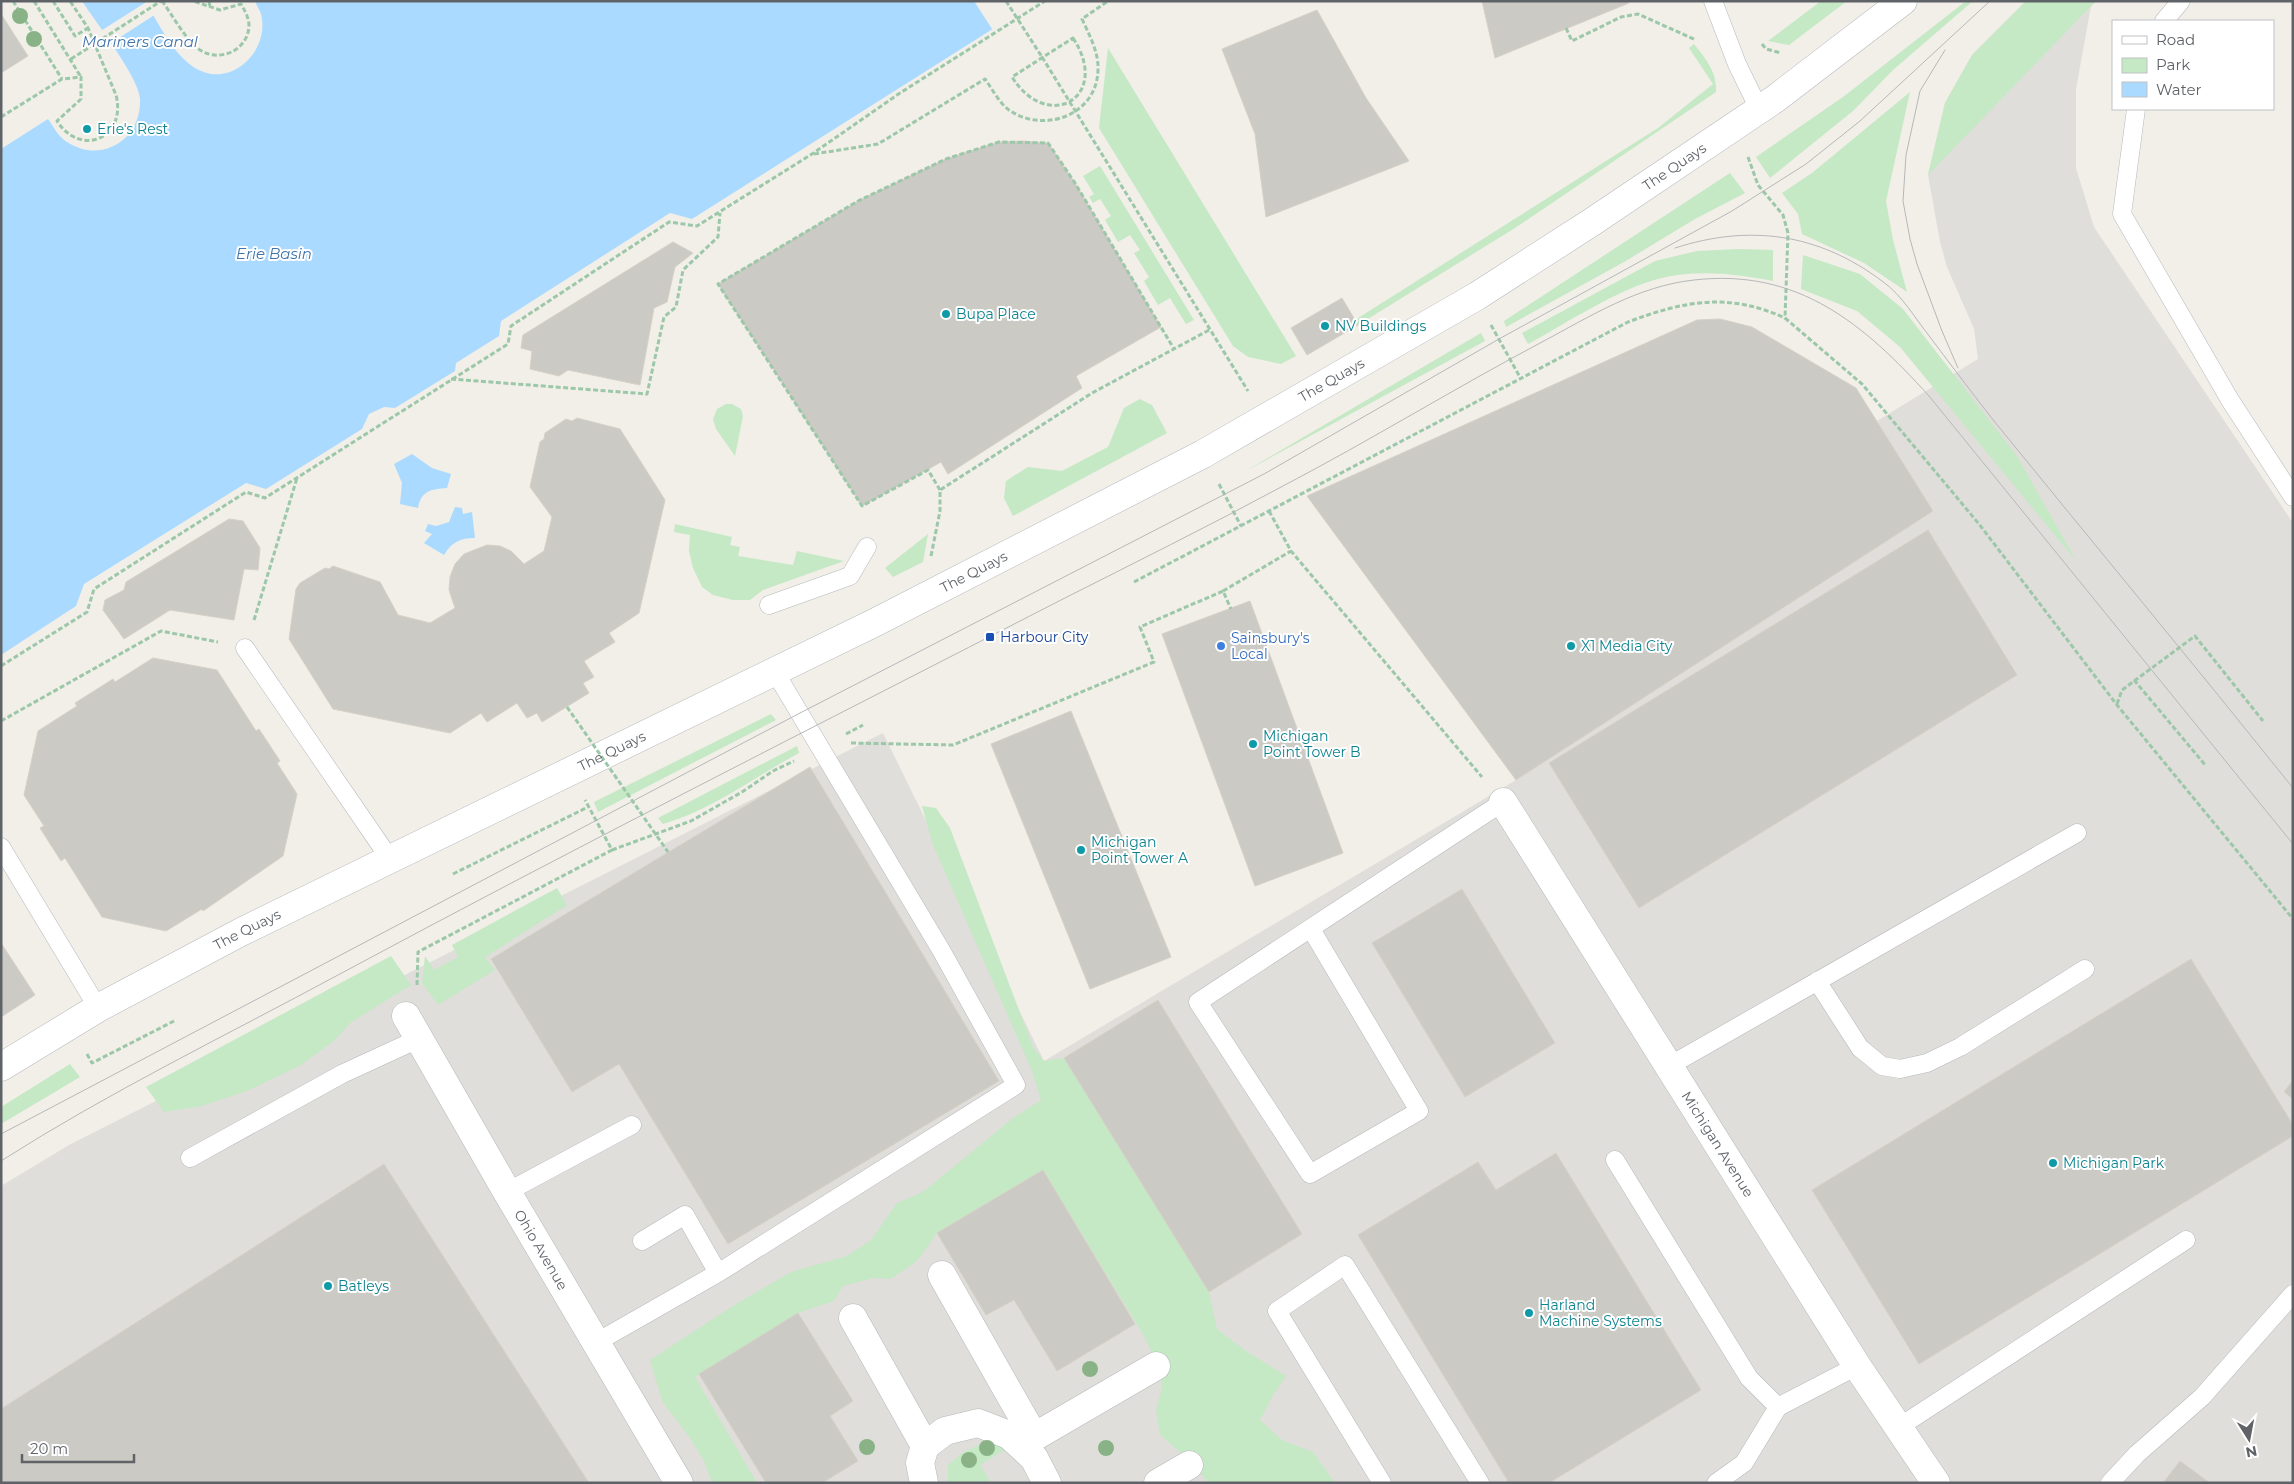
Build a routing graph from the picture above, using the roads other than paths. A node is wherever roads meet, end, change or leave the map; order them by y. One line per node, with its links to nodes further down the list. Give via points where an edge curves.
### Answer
1 (1713, 1): 5 (lane, via 1737,64)
2 (1902, 1): 5 (street, The Quays)
3 (2181, 1): 4 (lane)
4 (2165, 20)
5 (1760, 109): 11 (street, The Quays, via 1477,296 1266,418 998,561)
6 (2136, 110): 7 (lane, via 2122,214 2230,400)
7 (2293, 497)
8 (867, 547): 9 (lane, via 850,576)
9 (769, 605)
10 (245, 648): 15 (lane)
11 (776, 672): 15 (street, The Quays); 29 (lane, via 941,950 1016,1085)
12 (1503, 802): 16 (lane); 21 (street, Michigan Avenue)
13 (2077, 833): 18 (lane)
14 (1, 847): 19 (lane)
15 (390, 859): 19 (street, The Quays, via 241,932)
16 (1311, 929): 16 (lane, via 1198,1002 1310,1174 1419,1111)
17 (2085, 968): 18 (lane, via 1960,1047 1926,1063 1900,1068 1882,1066 1860,1048)
18 (1817, 982): 21 (lane)
19 (98, 1008): 22 (street, The Quays)
20 (412, 1028): 24 (lane, via 342,1074); 26 (street, Ohio Avenue)
21 (1669, 1066): 35 (street, Michigan Avenue)
22 (1, 1067)
23 (632, 1125): 26 (lane)
24 (190, 1158)
25 (1616, 1160): 36 (lane, via 1748,1378)
26 (507, 1192): 33 (street, Ohio Avenue)
27 (2186, 1240): 37 (lane)
28 (642, 1241): 29 (lane, via 685,1215)
29 (718, 1272): 33 (lane)
30 (942, 1275): 38 (street)
31 (2293, 1294): 49 (lane, via 2202,1397 2137,1454)
32 (852, 1318): 39 (street)
33 (597, 1342): 41 (street, Ohio Avenue)
34 (1156, 1366): 38 (street)
35 (1857, 1366): 36 (lane); 37 (street, Michigan Avenue)
36 (1778, 1408): 47 (lane, via 1744,1463)
37 (1899, 1427): 48 (street, Michigan Avenue)
38 (1029, 1443): 39 (street, via 978,1423 945,1431); 43 (street)
39 (925, 1446): 42 (street, via 920,1463)
40 (1189, 1465): 44 (street)
41 (679, 1483)
42 (924, 1483)
43 (1047, 1483)
44 (1158, 1483)
45 (1382, 1483): 46 (lane, via 1276,1311 1345,1265)
46 (1480, 1483)
47 (1716, 1483)
48 (1936, 1483)
49 (2110, 1483)

